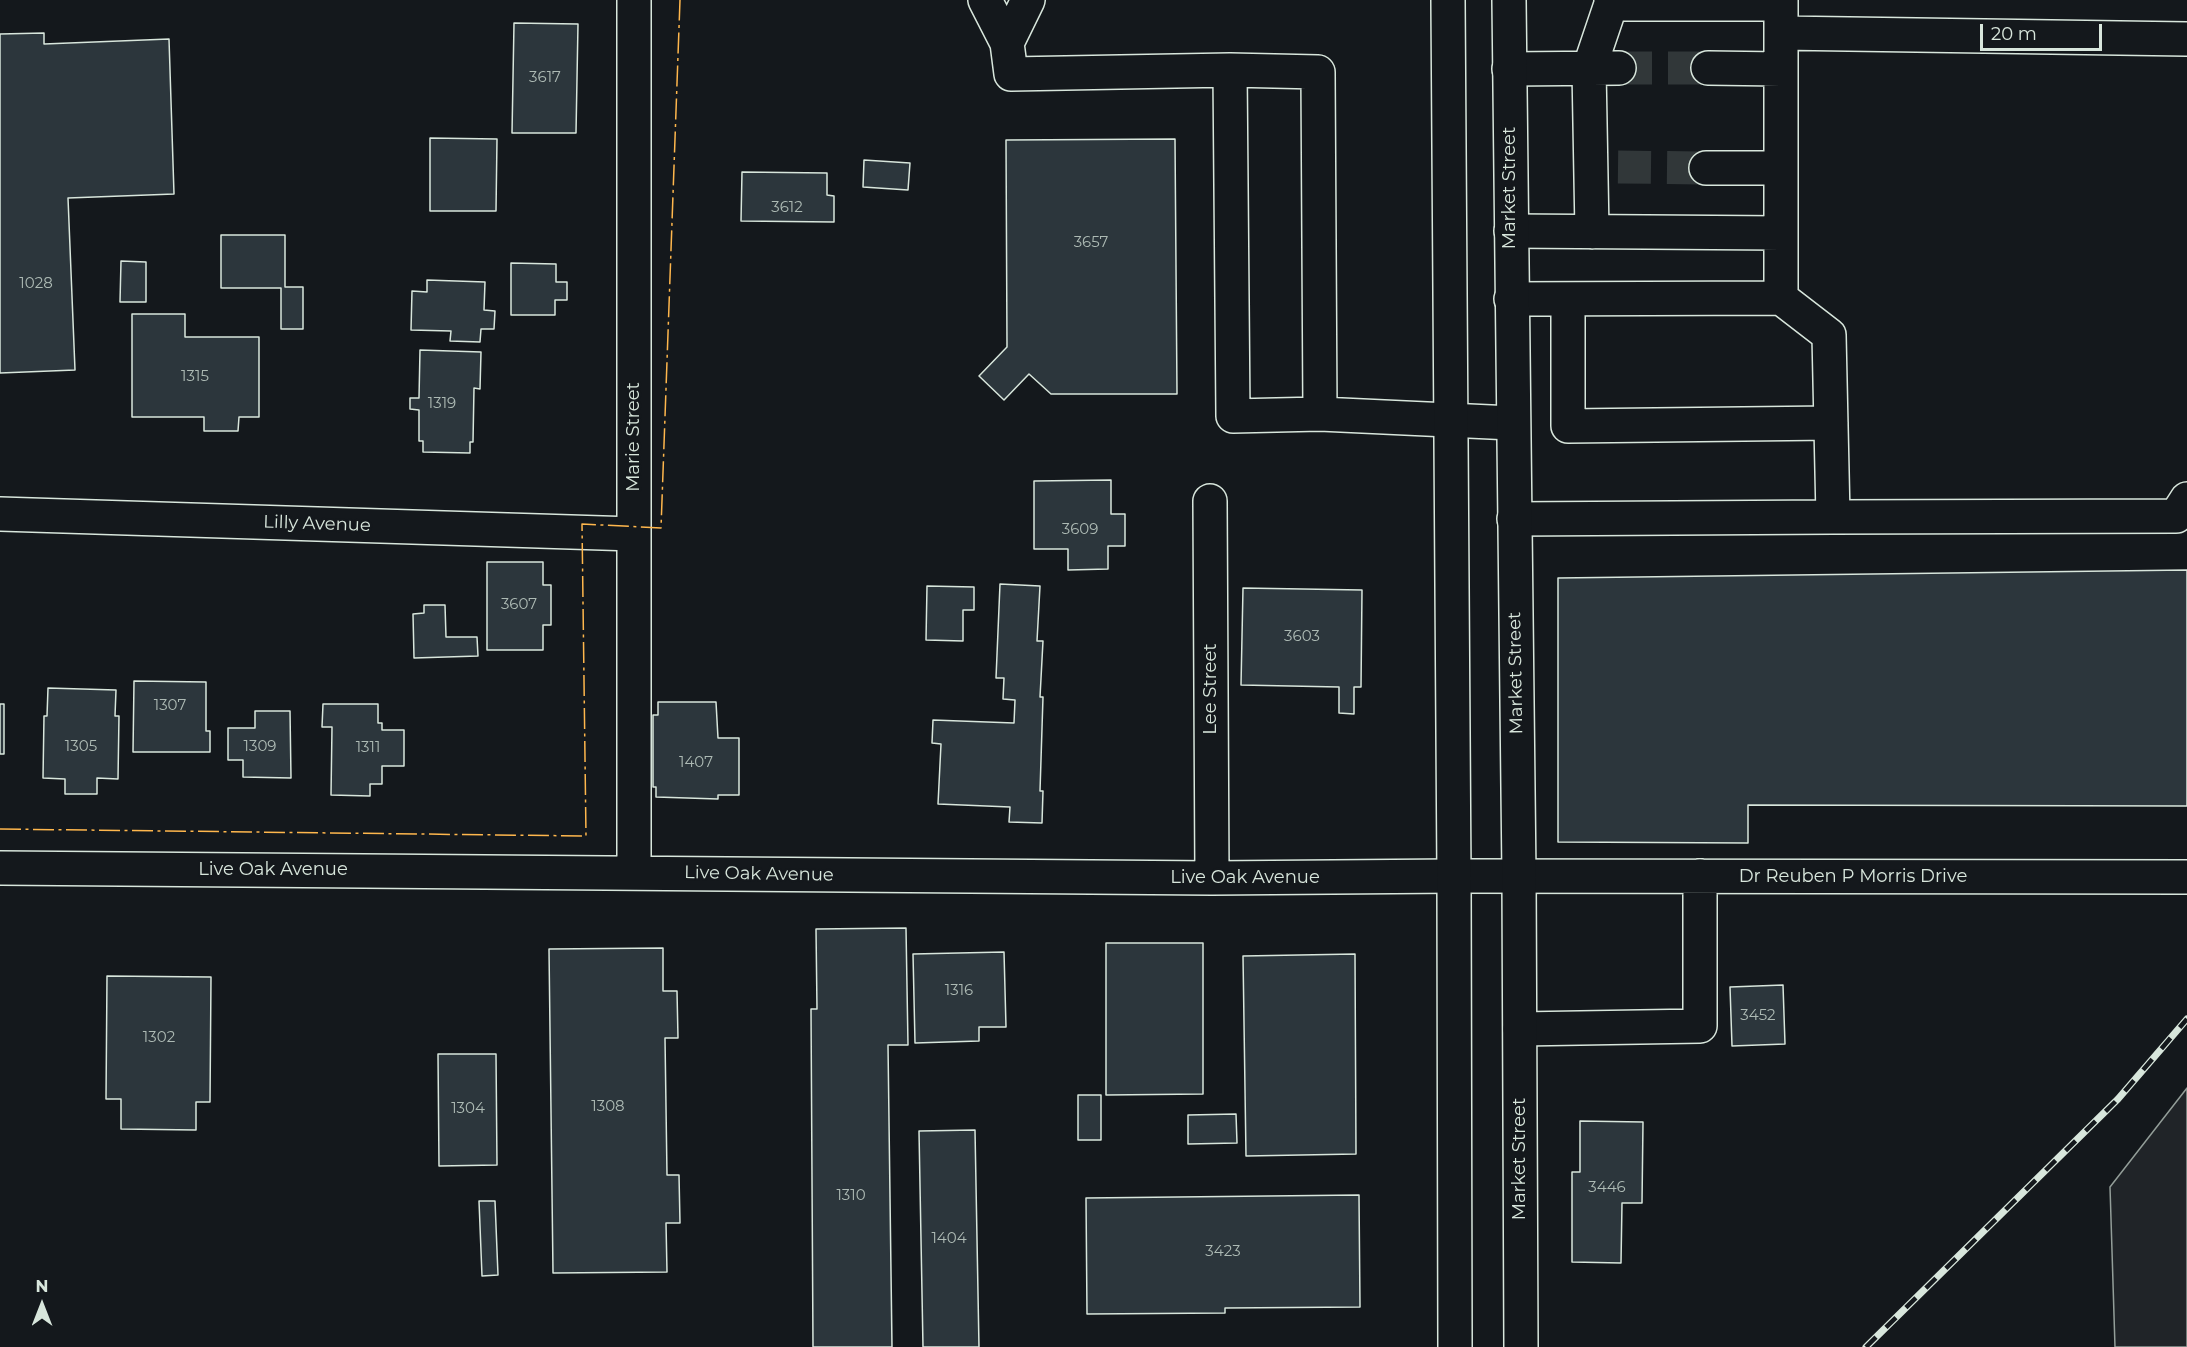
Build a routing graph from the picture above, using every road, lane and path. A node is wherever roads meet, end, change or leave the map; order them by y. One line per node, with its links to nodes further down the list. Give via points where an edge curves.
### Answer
1 (634, 0): 32 (street, Marie Street)
2 (985, 0): 9 (street)
3 (1028, 0): 9 (street)
4 (1448, 0): 24 (street)
5 (1509, 0): 11 (street, Market Street)
6 (1611, 2): 7 (street); 12 (street)
7 (1781, 13): 8 (street); 13 (street)
8 (2187, 39)
9 (1006, 43): 14 (street, via 1011,74)
10 (1708, 68): 13 (street)
11 (1509, 69): 12 (street); 17 (street, Market Street)
12 (1604, 69): 18 (street, via 1605,167)
13 (1781, 69): 16 (street)
14 (1230, 70): 23 (street, via 1318,72); 23 (street, via 1233,416)
15 (1706, 168): 16 (street)
16 (1780, 168): 19 (street)
17 (1511, 231): 18 (street); 21 (street, Market Street)
18 (1592, 232): 19 (street)
19 (1781, 233): 20 (street)
20 (1781, 298): 22 (street); 26 (street, via 1829,335)
21 (1511, 299): 22 (street); 25 (street, Market Street)
22 (1568, 299): 26 (street, via 1568,426)
23 (1320, 414): 24 (street)
24 (1451, 421): 25 (street); 35 (street)
25 (1512, 423): 31 (street, Market Street)
26 (1831, 423): 30 (street)
27 (2187, 499): 30 (street, via 2176,516)
28 (1210, 501): 39 (street, Lee Street)
29 (0, 514): 32 (street, Lilly Avenue)
30 (1833, 517): 31 (street)
31 (1514, 519): 36 (street, Market Street)
32 (634, 534): 34 (street, Marie Street)
33 (0, 868): 34 (street, Live Oak Avenue)
34 (634, 873): 39 (street, Live Oak Avenue)
35 (1454, 876): 36 (street, Live Oak Avenue); 39 (street, Live Oak Avenue); 41 (street)
36 (1519, 876): 37 (street, Dr Reuben P Morris Drive); 40 (street, Market Street)
37 (1700, 876): 38 (street, Dr Reuben P Morris Drive); 40 (street, via 1700,1026)
38 (2187, 877)
39 (1212, 878)
40 (1520, 1029): 42 (street, Market Street)
41 (1455, 1347)
42 (1521, 1347)

